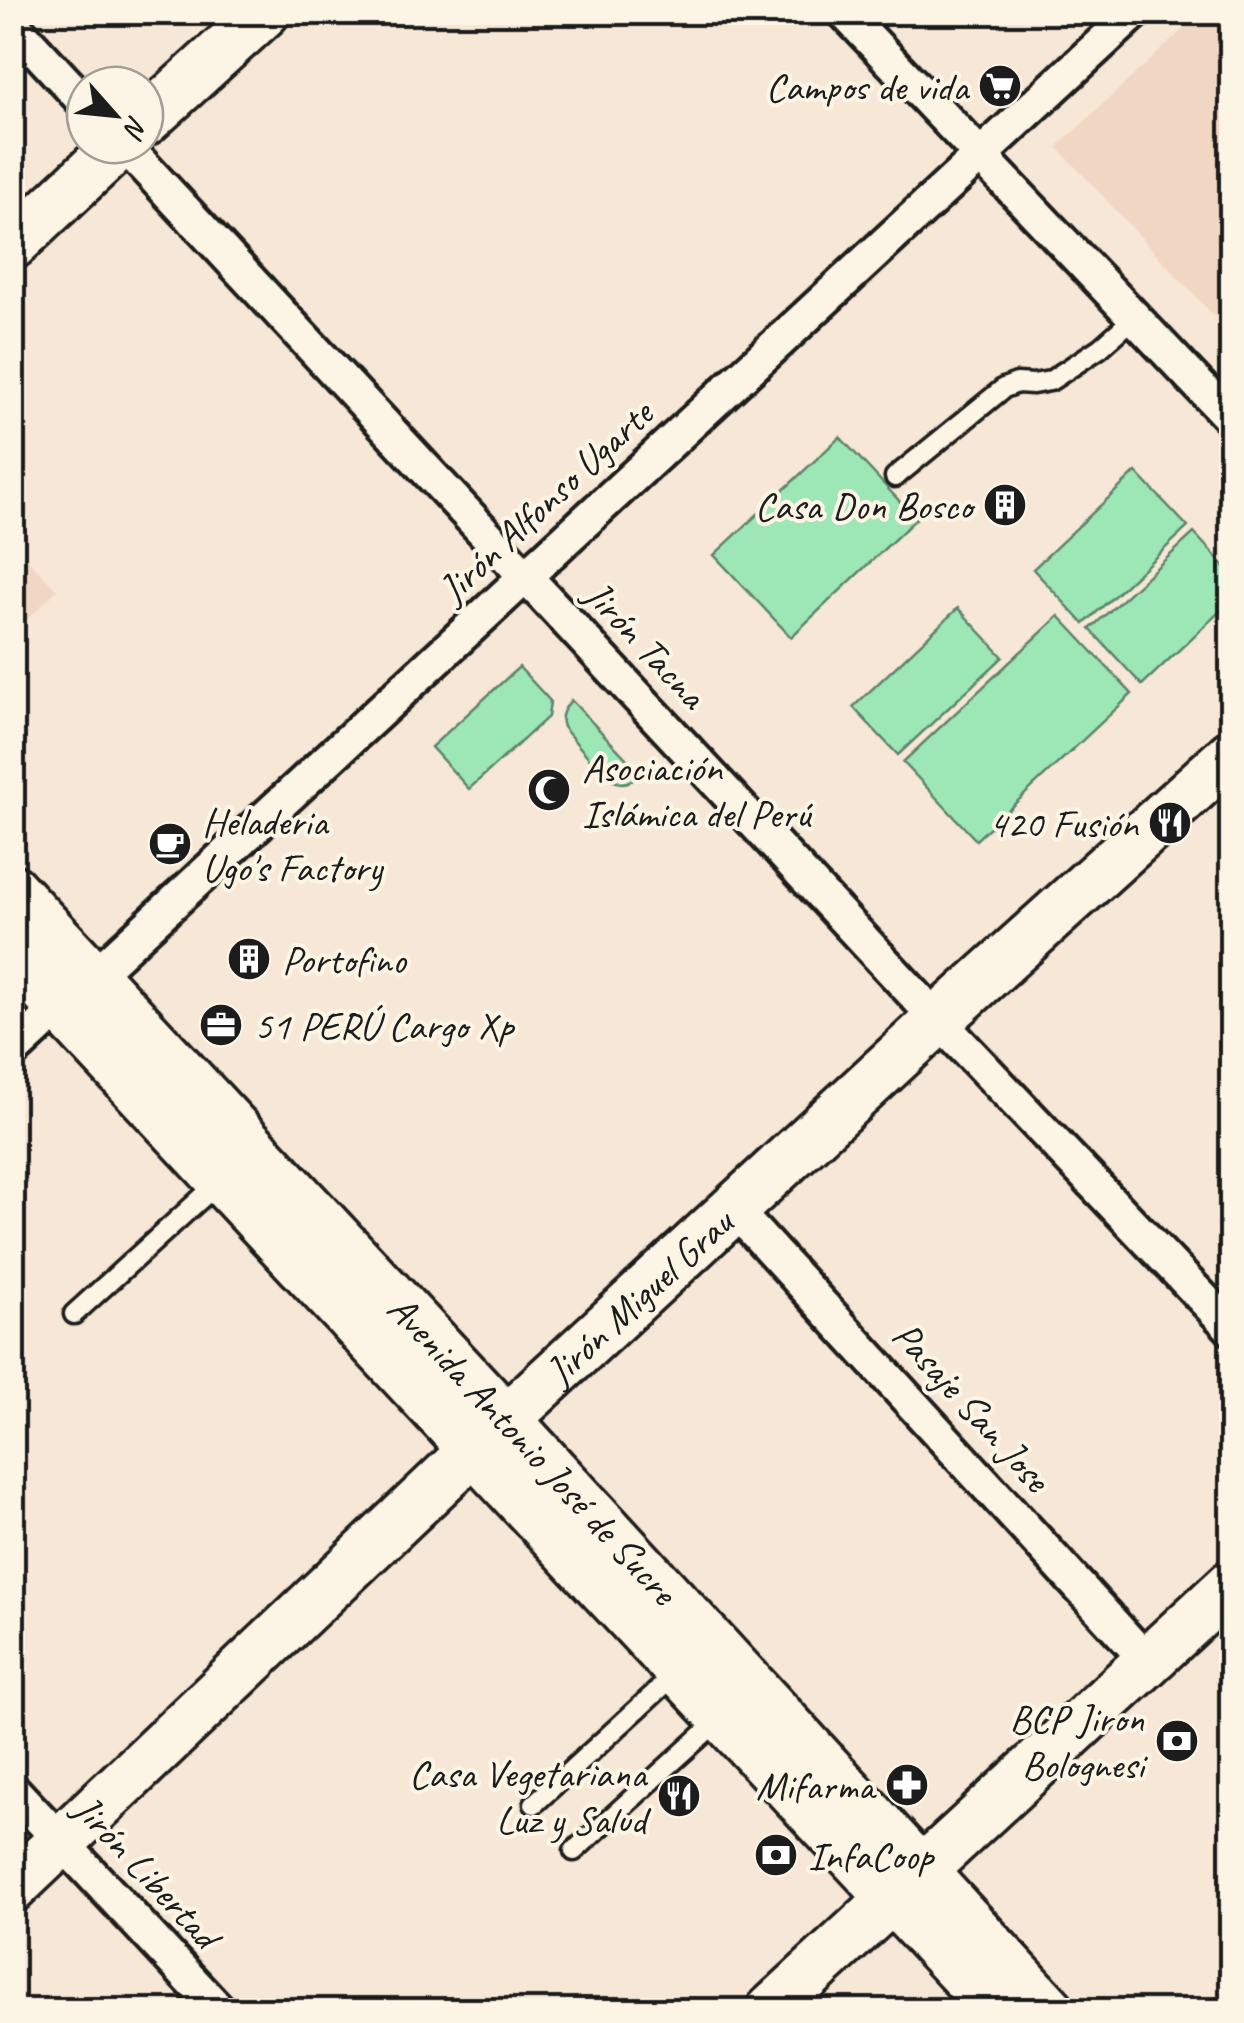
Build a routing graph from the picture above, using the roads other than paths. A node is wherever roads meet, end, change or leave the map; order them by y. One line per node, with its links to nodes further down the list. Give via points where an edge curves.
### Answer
1 (266, 12): 6 (main road)
2 (844, 12): 7 (street)
3 (1135, 12): 7 (street, Jirón Alfonso Ugarte)
4 (12, 24): 5 (street)
5 (65, 81)
6 (165, 104)
7 (981, 156): 11 (street); 14 (street, Jirón Alfonso Ugarte)
8 (99, 165): 10 (main road)
9 (140, 165): 14 (street, Jirón Tacna)
10 (12, 246)
11 (1134, 318): 12 (street); 13 (lane, via 1050,381 1004,388)
12 (1232, 420)
13 (895, 477)
14 (526, 578): 18 (street, Jirón Alfonso Ugarte); 19 (street, Jirón Tacna)
15 (1232, 754): 19 (main road, Jirón Miguel Grau)
16 (12, 889): 18 (main road, Avenida Antonio José de Sucre)
17 (12, 956): 18 (main road, Avenida Antonio José de Sucre)
18 (77, 992): 20 (street, Jirón Alfonso Ugarte); 21 (main road, Avenida Antonio José de Sucre); 25 (main road, Avenida Antonio José de Sucre)
19 (938, 1020): 22 (main road, Jirón Miguel Grau); 24 (street, Jirón Tacna)
20 (12, 1052)
21 (222, 1180): 23 (lane); 25 (main road, Avenida Antonio José de Sucre)
22 (734, 1208): 25 (main road, Jirón Miguel Grau); 27 (street, Pasaje San Jose)
23 (74, 1314)
24 (1232, 1329)
25 (490, 1434): 28 (main road, Avenida Antonio José de Sucre); 32 (main road, Jirón Miguel Grau); 34 (main road, Avenida Antonio José de Sucre)
26 (1232, 1584): 27 (main road)
27 (1148, 1662): 34 (main road)
28 (680, 1671): 29 (main road, Avenida Antonio José de Sucre); 31 (lane)
29 (722, 1716): 33 (lane); 34 (main road, Avenida Antonio José de Sucre)
30 (12, 1789): 32 (street, Jirón Libertad)
31 (534, 1804)
32 (62, 1841): 35 (main road, Jirón Miguel Grau); 36 (street, Jirón Libertad)
33 (574, 1851)
34 (907, 1885): 37 (main road); 38 (main road, Avenida Antonio José de Sucre); 39 (main road, Avenida Antonio José de Sucre)
35 (12, 1888)
36 (219, 2010)
37 (771, 2010)
38 (996, 2010)
39 (1050, 2010)

